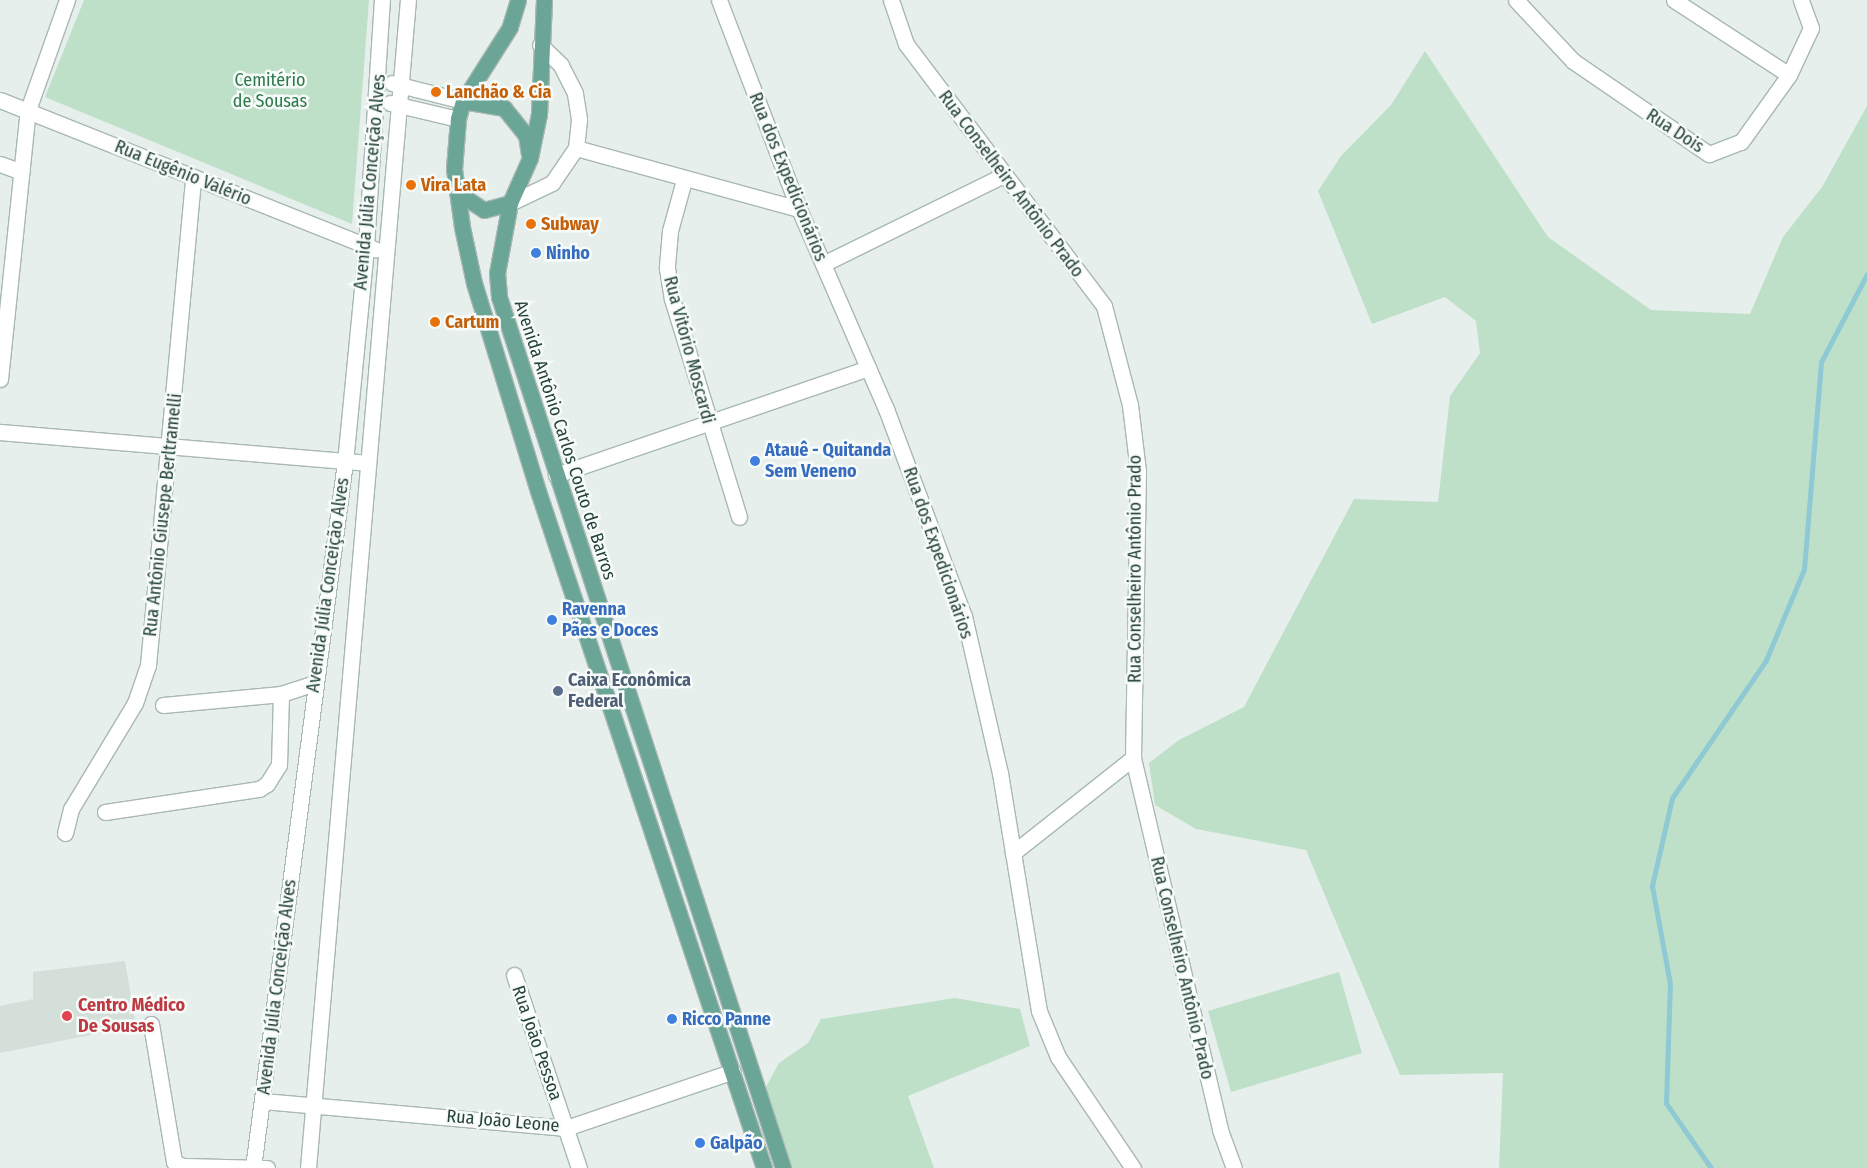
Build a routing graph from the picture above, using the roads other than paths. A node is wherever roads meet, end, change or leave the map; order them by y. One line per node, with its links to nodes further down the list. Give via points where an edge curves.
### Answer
1 (66, 0): 19 (street)
2 (382, 0): 13 (street, Avenida Júlia Conceição Alves)
3 (408, 0): 14 (street, Avenida Júlia Conceição Alves)
4 (518, 0): 17 (main road, via 510,27)
5 (544, 0): 11 (main road, Avenida Antônio Carlos Couto de Barros)
6 (718, 0): 30 (street, Rua dos Expedicionários)
7 (891, 0): 25 (street, Rua Conselheiro Antônio Prado, via 906,44)
8 (1516, 0): 12 (street, Rua Dois, via 1573,61 1709,154 1741,142)
9 (1674, 0): 12 (street)
10 (1801, 0): 12 (street, Rua Dois, via 1811,28)
11 (540, 45): 21 (street, via 561,65 575,93 579,119); 22 (main road, Avenida Antônio Carlos Couto de Barros, via 539,114)
12 (1789, 75)
13 (379, 80): 14 (street); 16 (street, Avenida Júlia Conceição Alves)
14 (400, 85): 17 (street); 18 (street, Avenida Júlia Conceição Alves)
15 (0, 100): 19 (street, Rua Eugênio Valério)
16 (376, 100): 18 (street); 31 (street, Avenida Júlia Conceição Alves)
17 (463, 101): 20 (main road); 22 (main road, via 504,108 526,135)
18 (398, 105): 20 (street); 32 (street, Avenida Júlia Conceição Alves)
19 (28, 110): 24 (street); 26 (street, Rua Eugênio Valério)
20 (458, 119): 28 (main road, via 454,169)
21 (576, 148): 27 (street); 29 (street, via 552,184)
22 (530, 158): 29 (main road, Avenida Antônio Carlos Couto de Barros)
23 (0, 164): 24 (street)
24 (22, 172): 35 (street)
25 (1002, 176): 33 (street); 46 (street, Rua Conselheiro Antônio Prado, via 1104,306 1130,405 1138,471)
26 (193, 177): 31 (street, Rua Eugênio Valério); 38 (street, Rua Antônio Giusepe Berltramelli)
27 (684, 180): 30 (street); 36 (street, Rua Vitório Moscardi, via 670,231 667,268)
28 (457, 192): 29 (main road, via 484,210); 52 (main road, via 474,283 499,367)
29 (510, 203): 41 (main road, Avenida Antônio Carlos Couto de Barros, via 497,273 499,297)
30 (799, 209): 33 (street, Rua dos Expedicionários)
31 (366, 246): 32 (street, Rua Eugênio Valério); 39 (street, Avenida Júlia Conceição Alves)
32 (387, 253): 40 (street, Avenida Júlia Conceição Alves)
33 (823, 264): 34 (street, Rua dos Expedicionários)
34 (868, 368): 36 (street); 49 (street, Rua dos Expedicionários, via 964,616)
35 (0, 379)
36 (708, 421): 41 (street); 42 (street, Rua Vitório Moscardi)
37 (0, 432): 38 (street)
38 (170, 446): 39 (street); 48 (street, Rua Antônio Giusepe Berltramelli, via 148,665 135,703 71,809)
39 (345, 462): 40 (street); 43 (street, Avenida Júlia Conceição Alves)
40 (368, 463): 54 (street, Avenida Júlia Conceição Alves)
41 (556, 475): 60 (main road, Avenida Antônio Carlos Couto de Barros)
42 (739, 517)
43 (315, 683): 44 (street); 53 (street, Avenida Júlia Conceição Alves)
44 (281, 694): 45 (street); 47 (street, via 279,765 267,784 259,789)
45 (163, 705)
46 (1133, 758): 49 (street); 62 (street, Rua Conselheiro Antônio Prado, via 1220,1130)
47 (105, 812)
48 (65, 832)
49 (1014, 853): 61 (street, Rua dos Expedicionários, via 1039,1011 1058,1057)
50 (514, 975): 55 (street, Rua João Pessoa)
51 (151, 1024): 56 (street, via 171,1154 183,1166)
52 (734, 1071): 55 (street, Rua João Leone); 59 (main road)
53 (263, 1101): 54 (street, Rua João Leone); 56 (street, Avenida Júlia Conceição Alves)
54 (312, 1103): 55 (street, Rua João Leone); 57 (street, Avenida Júlia Conceição Alves)
55 (566, 1128): 58 (street, Rua João Pessoa)
56 (258, 1168)
57 (308, 1168)
58 (579, 1168)
59 (764, 1168)
60 (783, 1168)
61 (1133, 1168)
62 (1234, 1168)

